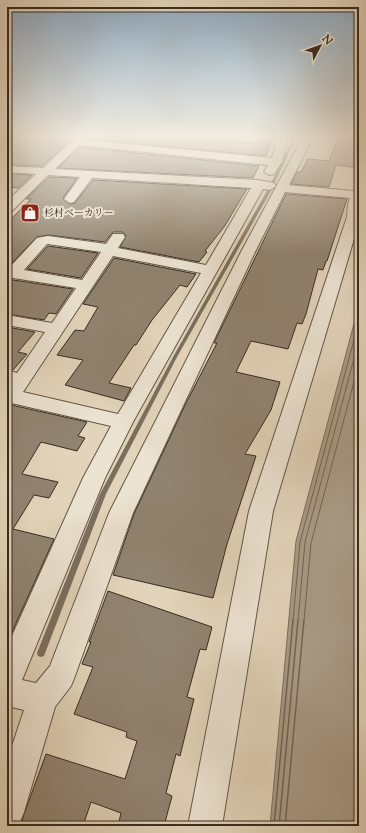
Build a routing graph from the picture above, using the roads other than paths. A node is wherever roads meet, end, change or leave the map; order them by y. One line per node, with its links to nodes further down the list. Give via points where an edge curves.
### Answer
1 (40, 176): 10 (street)
2 (87, 176): 9 (street)
3 (103, 176): 6 (street)
4 (268, 176): 6 (street)
5 (287, 176): 7 (street)
6 (262, 185): 7 (street); 12 (street)
7 (281, 187): 8 (street); 18 (street)
8 (358, 193): 26 (street, via 354,204 354,217 260,511)
9 (70, 199)
10 (7, 208)
11 (113, 246): 12 (street); 13 (street, via 42,241); 14 (street)
12 (210, 270): 17 (street)
13 (10, 272): 14 (street)
14 (86, 285): 16 (street)
15 (7, 320): 16 (street)
16 (56, 330): 19 (street)
17 (170, 344): 18 (street); 21 (street)
18 (196, 350): 24 (street, via 121,513 61,676)
19 (15, 378): 20 (street)
20 (9, 398): 21 (street)
21 (123, 422): 22 (street, via 94,478)
22 (7, 680)
23 (7, 691): 24 (street)
24 (42, 699): 25 (street)
25 (7, 812)
26 (205, 826)

